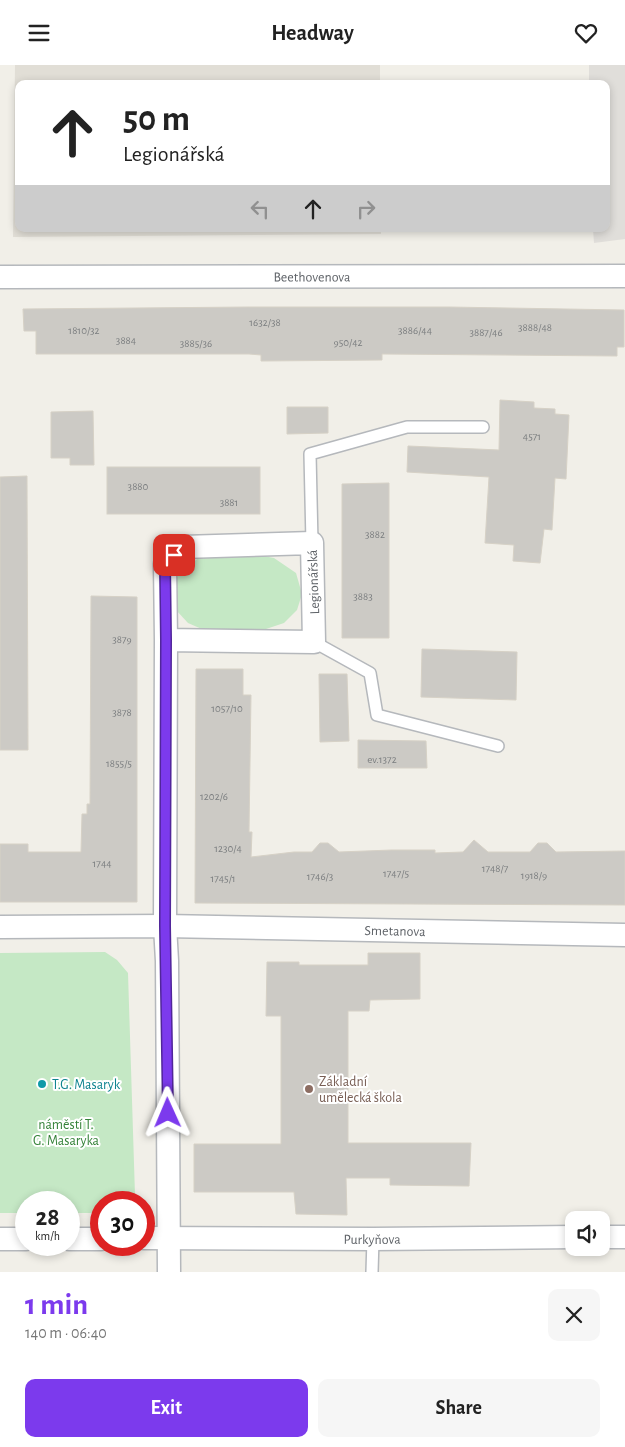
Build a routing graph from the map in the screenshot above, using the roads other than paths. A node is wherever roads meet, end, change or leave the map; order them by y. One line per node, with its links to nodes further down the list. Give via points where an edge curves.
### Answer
1 (625, 276): 2 (street, Beethovenova)
2 (0, 277)
3 (483, 427): 4 (lane, via 407,427 310,454)
4 (312, 543): 5 (street, Legionářská, via 183,547 165,564); 6 (street, Legionářská)
5 (166, 640): 6 (street); 8 (street, Legionářská)
6 (314, 643): 7 (lane, via 370,673 377,715)
7 (498, 746)
8 (165, 926): 9 (street); 10 (street, Smetanova); 15 (street)
9 (0, 927)
10 (625, 935)
11 (565, 1237): 18 (street, Purkyňova)
12 (610, 1237): 13 (street)
13 (625, 1237)
14 (155, 1238): 15 (street)
15 (169, 1238): 18 (street, Purkyňova); 19 (street)
16 (0, 1239): 17 (street)
17 (15, 1239)
18 (373, 1239): 20 (lane)
19 (169, 1272)
20 (372, 1272)

